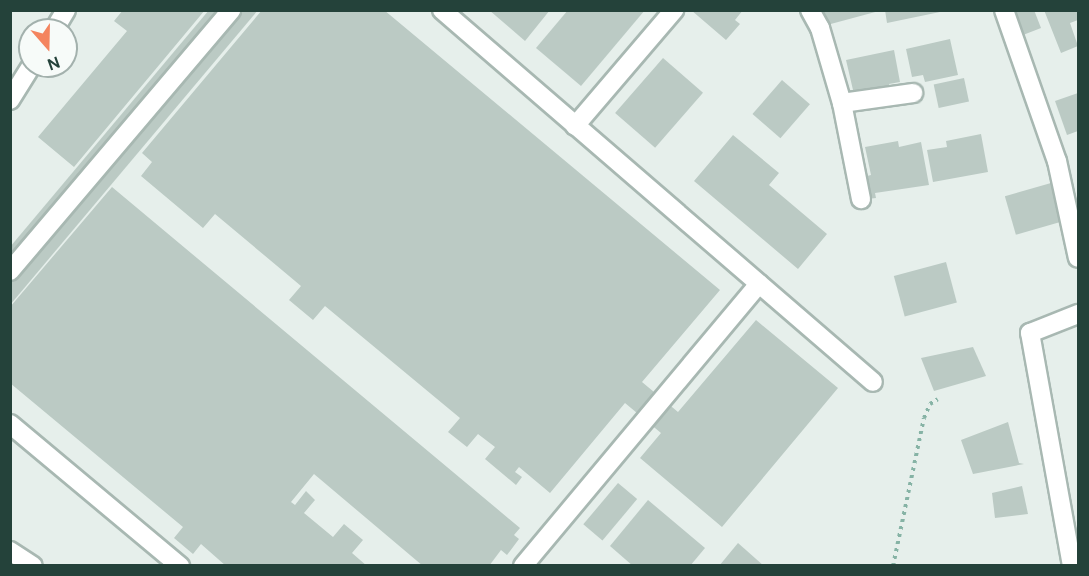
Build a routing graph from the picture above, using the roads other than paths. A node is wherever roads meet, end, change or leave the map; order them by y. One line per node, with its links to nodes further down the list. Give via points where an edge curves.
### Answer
1 (231, 10): 13 (street)
2 (442, 10): 10 (street)
3 (674, 10): 10 (street)
4 (810, 10): 9 (street, via 820,28)
5 (1004, 10): 12 (street, via 1057,161)
6 (24, 78): 8 (street)
7 (913, 93): 9 (street)
8 (10, 100)
9 (842, 104): 11 (street)
10 (575, 126): 14 (street)
11 (861, 199)
12 (1078, 258)
13 (10, 271)
14 (759, 284): 16 (street); 21 (street)
15 (1078, 314): 22 (street, via 1030,333)
16 (873, 382)
17 (10, 424): 20 (street)
18 (10, 551): 19 (street)
19 (33, 566)
20 (180, 566)
21 (523, 566)
22 (1072, 566)

